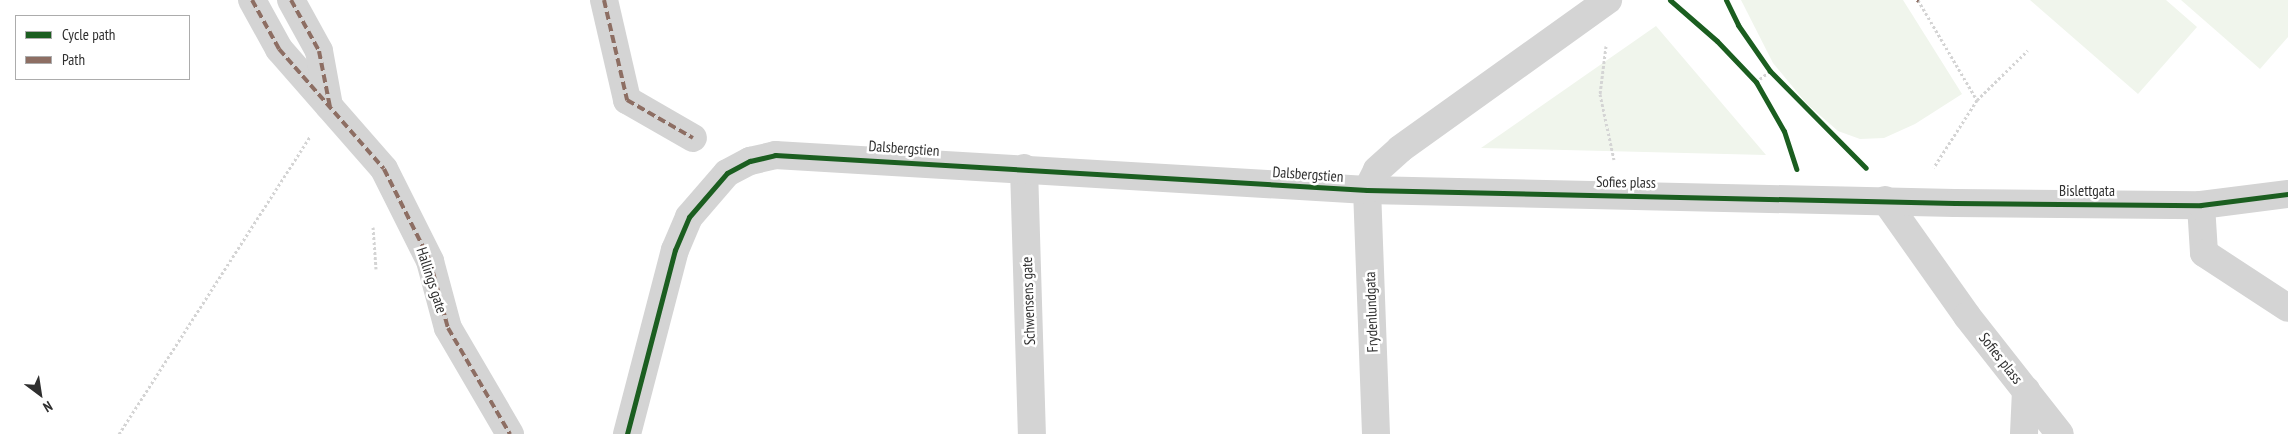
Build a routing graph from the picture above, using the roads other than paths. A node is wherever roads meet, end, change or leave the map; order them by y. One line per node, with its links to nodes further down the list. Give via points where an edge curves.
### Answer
1 (252, 0): 5 (street, Hallings gate, via 279,49)
2 (291, 0): 5 (street, Hallings gate, via 319,51)
3 (604, 0): 6 (street, via 627,100)
4 (1608, 0): 8 (street, via 1400,149 1377,170)
5 (330, 107): 14 (street, Hallings gate, via 384,169 430,261 448,328)
6 (694, 138)
7 (1024, 168): 8 (street, Dalsbergstien); 15 (street, Dalsbergstien, via 775,155 750,161 727,173 689,217 675,250); 16 (street, Schwensens gate)
8 (1367, 190): 10 (street, Sofies plass); 17 (street, Frydenlundgata)
9 (2288, 194): 11 (street, Bislettgata)
10 (1885, 200): 11 (street, Bislettgata); 13 (street, Sofies plass, via 1967,316)
11 (2201, 205): 12 (street, via 2204,253)
12 (2288, 308)
13 (2026, 390): 18 (street, Sofies plass); 19 (street)
14 (510, 434)
15 (627, 434)
16 (1032, 434)
17 (1376, 434)
18 (2024, 434)
19 (2060, 434)

